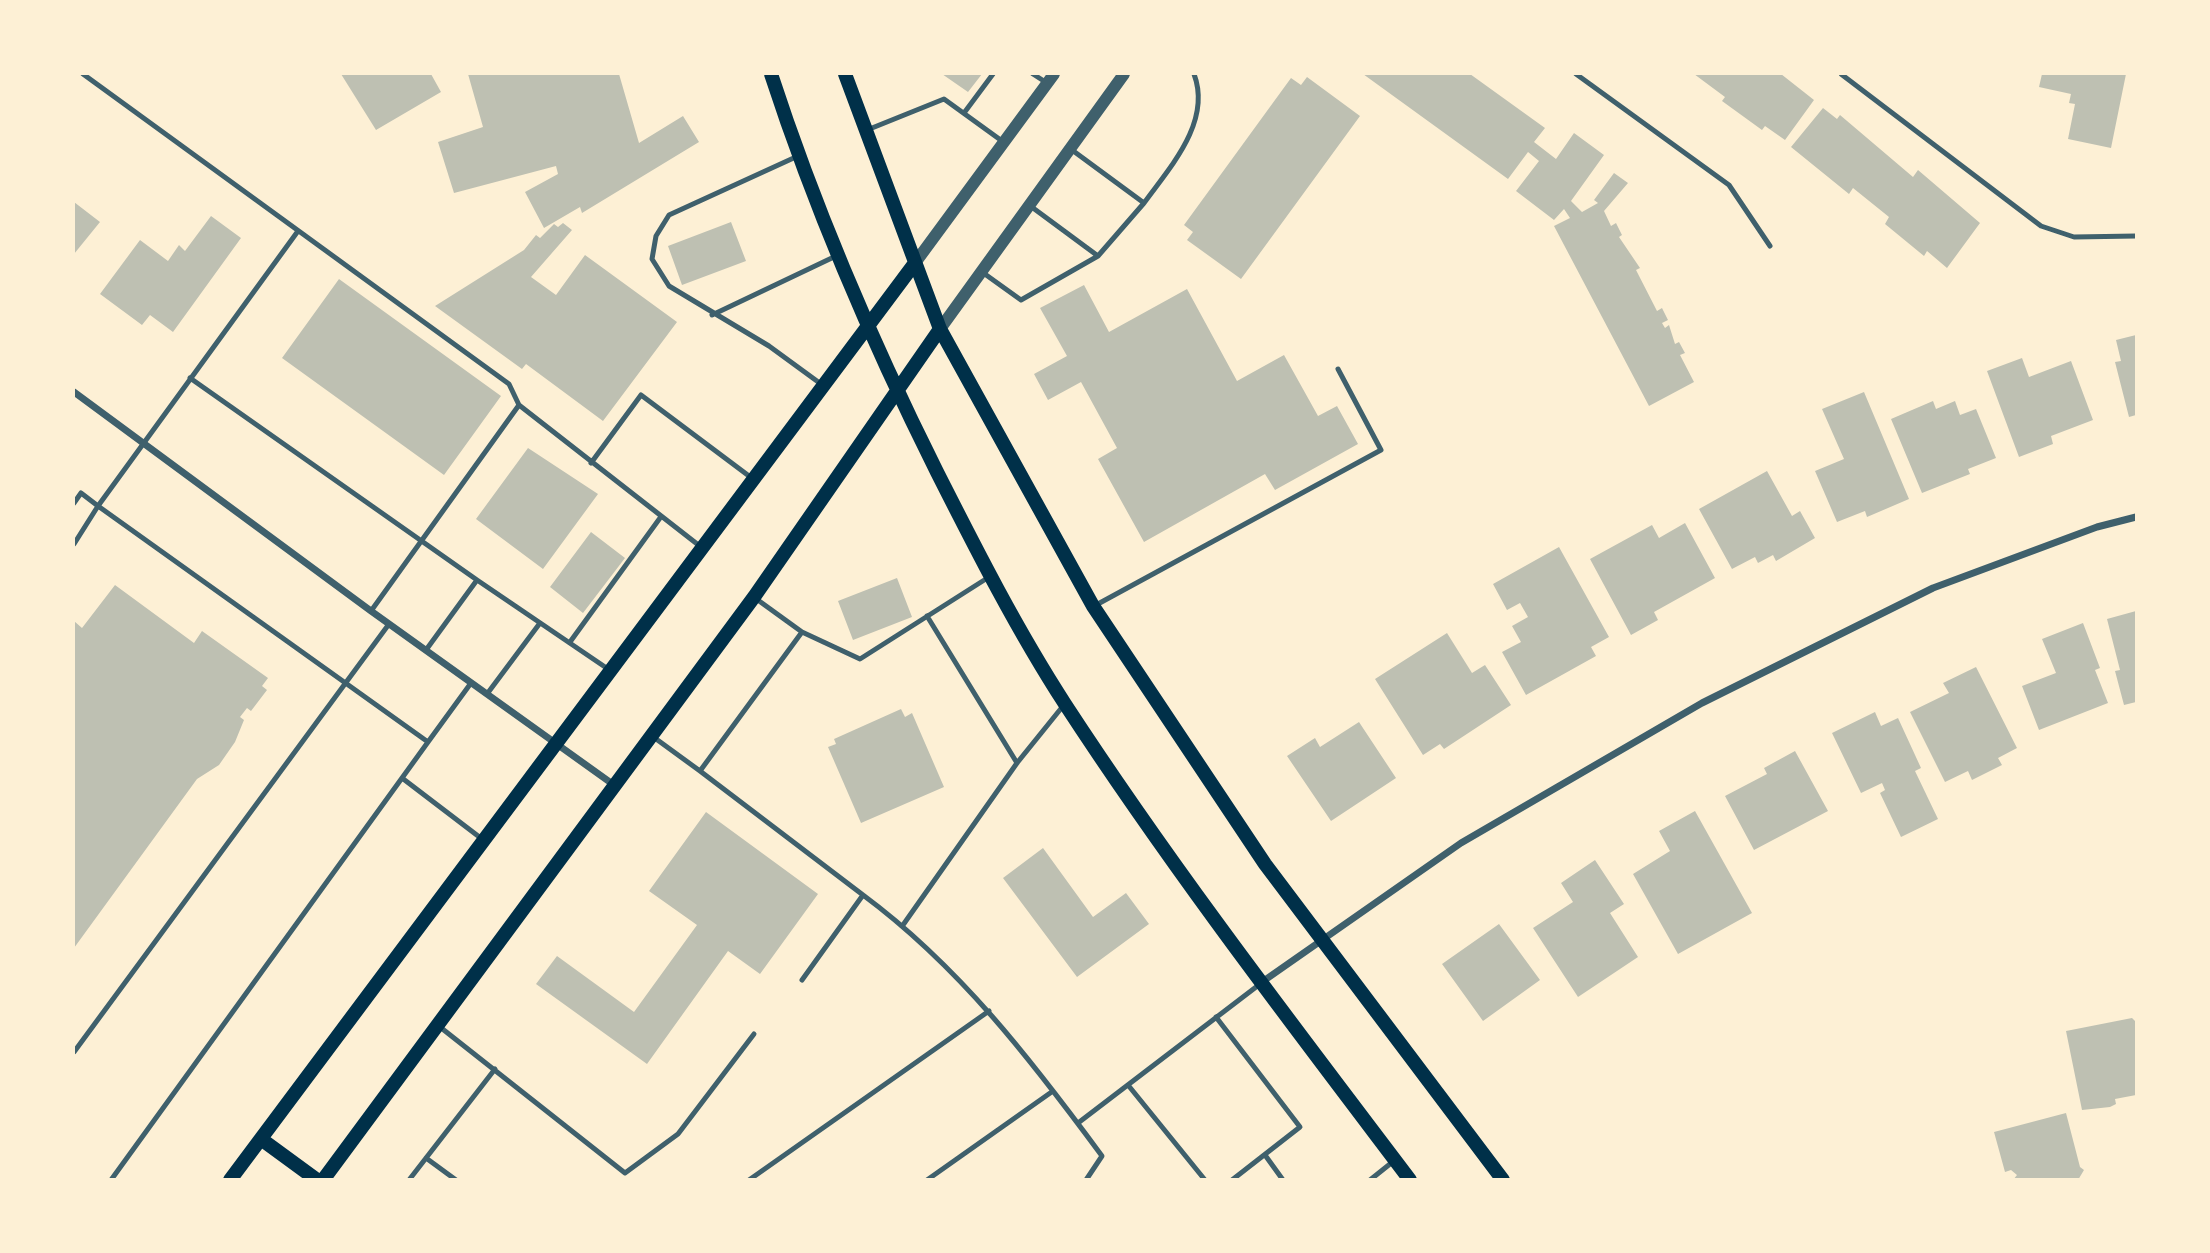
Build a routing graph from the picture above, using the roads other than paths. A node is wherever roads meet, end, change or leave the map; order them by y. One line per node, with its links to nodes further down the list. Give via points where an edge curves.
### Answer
1 (83, 74): 18 (lane)
2 (771, 74): 15 (main road)
3 (845, 74): 12 (main road)
4 (993, 74): 11 (lane)
5 (1033, 74): 10 (lane)
6 (1124, 74): 14 (street)
7 (1194, 74): 16 (lane, via 1197,107 1187,143)
8 (1576, 74): 20 (lane, via 1729,186)
9 (1841, 74): 19 (lane, via 2041,226 2074,237)
10 (1051, 78): 13 (street)
11 (964, 113): 12 (lane, via 944,99); 13 (lane)
12 (865, 131): 23 (main road)
13 (1002, 141): 23 (street)
14 (1069, 148): 16 (lane); 17 (street)
15 (798, 156): 21 (main road); 25 (lane, via 669,215 656,236 652,259 669,286)
16 (1144, 203): 22 (lane)
17 (1029, 205): 22 (lane); 24 (street)
18 (298, 231): 29 (lane); 33 (lane, via 509,384)
19 (2137, 236)
20 (1770, 246)
21 (836, 256): 25 (lane); 26 (main road)
22 (1098, 256): 24 (lane, via 1021,300)
23 (915, 263): 26 (main road); 27 (main road)
24 (981, 272): 27 (street)
25 (712, 315): 30 (lane, via 769,346)
26 (868, 326): 30 (main road); 31 (main road)
27 (940, 328): 31 (main road); 47 (main road)
28 (1338, 369): 47 (lane, via 1381,450)
29 (190, 378): 34 (lane); 41 (lane)
30 (823, 385): 36 (main road)
31 (897, 390): 44 (main road); 46 (main road)
32 (74, 392): 34 (street)
33 (520, 405): 35 (lane); 41 (lane)
34 (142, 443): 38 (lane); 48 (street)
35 (591, 463): 36 (lane, via 641,395); 40 (lane)
36 (753, 479): 43 (main road)
37 (74, 503): 38 (lane, via 81,494)
38 (98, 506): 42 (lane); 56 (lane)
39 (2137, 517): 70 (street, via 2097,527 1933,588 1702,703 1461,843)
40 (660, 518): 43 (lane); 53 (lane)
41 (422, 540): 45 (lane); 48 (lane)
42 (74, 544)
43 (702, 548): 55 (main road)
44 (989, 577): 49 (lane); 59 (main road)
45 (477, 580): 50 (lane); 54 (lane)
46 (754, 597): 52 (lane); 60 (main road)
47 (1093, 606): 70 (main road)
48 (371, 611): 51 (street)
49 (927, 616): 52 (lane, via 860,659); 63 (lane)
50 (540, 623): 53 (lane); 58 (lane)
51 (389, 624): 54 (street); 56 (lane)
52 (802, 632): 64 (lane)
53 (570, 642): 55 (lane)
54 (426, 650): 57 (street)
55 (611, 670): 62 (main road)
56 (347, 681): 61 (lane); 77 (lane)
57 (471, 683): 58 (street); 61 (lane)
58 (487, 694): 62 (street)
59 (1065, 703): 63 (lane); 72 (main road)
60 (652, 736): 64 (lane); 66 (main road)
61 (428, 742): 65 (lane)
62 (558, 744): 66 (street); 67 (main road)
63 (1017, 763): 69 (lane)
64 (700, 771): 68 (lane)
65 (402, 778): 67 (lane); 87 (lane)
66 (614, 785): 75 (main road)
67 (485, 841): 82 (main road)
68 (863, 895): 69 (lane); 71 (lane)
69 (903, 925): 73 (lane)
70 (1321, 940): 72 (street); 102 (main road)
71 (802, 980)
72 (1262, 982): 74 (lane); 85 (main road)
73 (989, 1011): 80 (lane); 94 (lane)
74 (1216, 1017): 79 (lane); 83 (lane, via 1300,1127)
75 (437, 1025): 78 (lane); 90 (main road)
76 (754, 1034): 86 (lane, via 678,1134)
77 (74, 1052)
78 (495, 1069): 84 (lane); 86 (lane)
79 (1128, 1084): 81 (lane); 97 (lane)
80 (1053, 1091): 81 (lane); 95 (lane)
81 (1078, 1123): 96 (lane, via 1102,1156)
82 (261, 1139): 88 (main road); 89 (main road)
83 (1265, 1155): 98 (lane); 99 (lane)
84 (426, 1158): 91 (lane); 92 (lane)
85 (1395, 1160): 100 (lane); 101 (main road)
86 (625, 1173): 93 (lane)
87 (111, 1180)
88 (230, 1180)
89 (317, 1180)
90 (323, 1180)
91 (409, 1180)
92 (456, 1180)
93 (633, 1180)
94 (749, 1180)
95 (926, 1180)
96 (1086, 1180)
97 (1205, 1180)
98 (1232, 1180)
99 (1283, 1180)
100 (1370, 1180)
101 (1410, 1180)
102 (1503, 1180)

